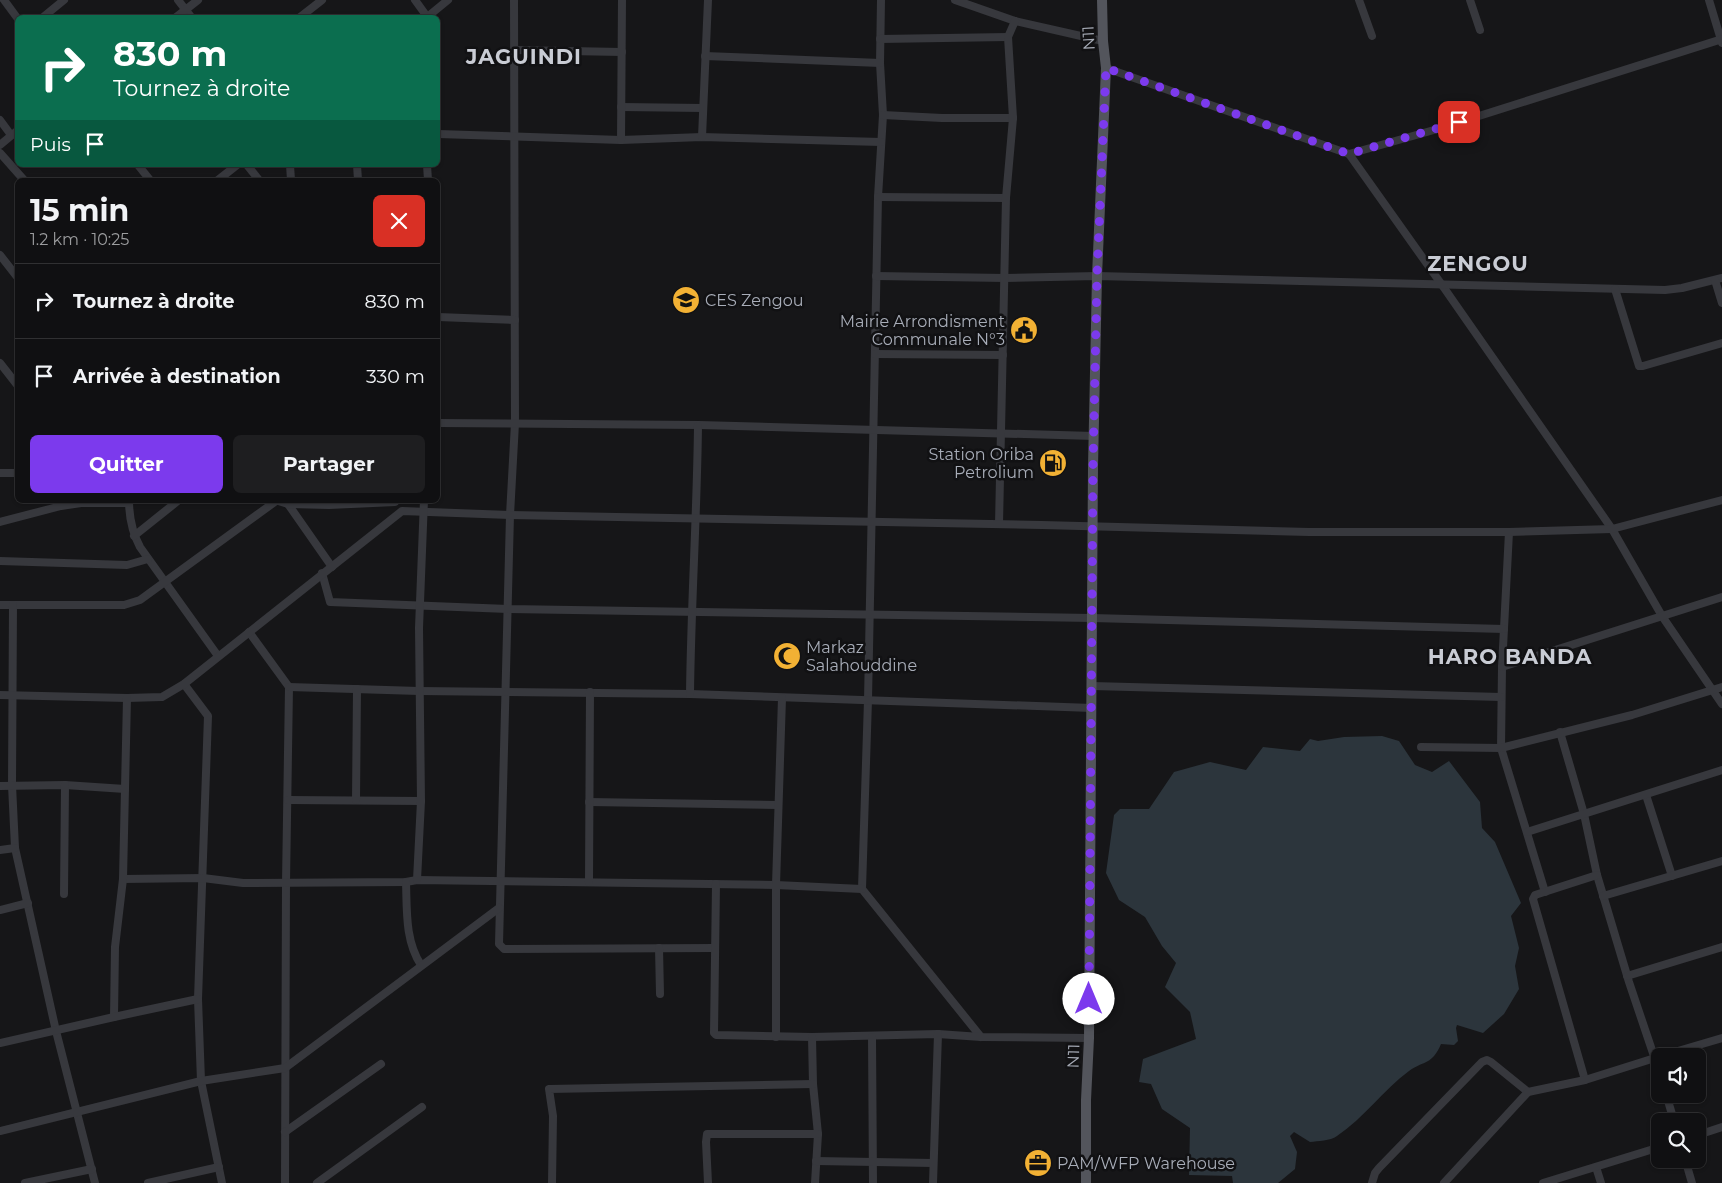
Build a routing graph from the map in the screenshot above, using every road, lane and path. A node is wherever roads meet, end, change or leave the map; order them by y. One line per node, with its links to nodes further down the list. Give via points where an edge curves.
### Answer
1 (4, 0): 18 (street)
2 (64, 0): 19 (street)
3 (178, 0): 17 (street)
4 (198, 0): 17 (street)
5 (322, 0): 22 (street)
6 (415, 0): 23 (street)
7 (448, 0): 24 (street)
8 (514, 0): 32 (street)
9 (622, 0): 33 (street)
10 (708, 0): 34 (street)
11 (881, 0): 29 (street)
12 (955, 0): 25 (street)
13 (1102, 0): 31 (main road, N11)
14 (1358, 0): 27 (street)
15 (1470, 0): 26 (street)
16 (1709, 0): 30 (street)
17 (186, 10): 20 (street); 21 (street)
18 (16, 15)
19 (46, 15)
20 (179, 15)
21 (190, 15)
22 (303, 15)
23 (426, 15)
24 (429, 15)
25 (1015, 21): 28 (street); 31 (street)
26 (1480, 30)
27 (1372, 36)
28 (1008, 37): 29 (street); 40 (street)
29 (880, 39): 35 (street)
30 (1722, 41): 50 (street)
31 (1103, 42): 36 (main road, N11)
32 (514, 50): 33 (street); 44 (street)
33 (622, 52): 37 (street)
34 (705, 56): 35 (street); 38 (street)
35 (880, 63): 39 (street)
36 (1106, 68): 50 (street); 63 (main road, N11)
37 (621, 107): 38 (street); 46 (street)
38 (703, 108): 45 (street)
39 (883, 114): 40 (street); 47 (street)
40 (1013, 118): 59 (street)
41 (0, 120): 42 (street)
42 (14, 133): 48 (street)
43 (440, 134): 44 (street)
44 (513, 136): 46 (street); 70 (street)
45 (702, 138): 46 (street); 47 (street)
46 (621, 140)
47 (881, 142): 58 (street)
48 (0, 145)
49 (0, 153): 54 (street)
50 (1349, 154): 66 (street)
51 (140, 167): 55 (street)
52 (234, 167): 56 (street)
53 (249, 167): 57 (street)
54 (22, 178)
55 (148, 178)
56 (221, 178)
57 (257, 178)
58 (878, 197): 59 (street); 62 (street)
59 (1006, 198): 64 (street)
60 (0, 255): 61 (street)
61 (15, 274)
62 (876, 276): 64 (street); 72 (street)
63 (1097, 276): 64 (street); 66 (street); 81 (main road, N11)
64 (1004, 278): 73 (street)
65 (1718, 279): 67 (street, via 1674,290); 68 (street)
66 (1442, 285): 67 (street); 102 (street)
67 (1615, 289): 71 (street, via 1639,366)
68 (1722, 303)
69 (440, 317): 70 (street)
70 (515, 320): 77 (street)
71 (1722, 343)
72 (875, 354): 73 (street); 79 (street)
73 (1003, 355): 80 (street)
74 (0, 363): 75 (street)
75 (15, 382)
76 (440, 423): 77 (street)
77 (514, 423): 78 (street); 96 (street)
78 (698, 426): 79 (street); 97 (street)
79 (874, 431): 80 (street); 99 (street)
80 (1001, 434): 81 (street); 100 (street)
81 (1094, 436): 101 (main road, N11)
82 (0, 473): 83 (street)
83 (15, 473)
84 (1722, 500): 102 (street)
85 (81, 503): 98 (street)
86 (129, 503): 104 (street)
87 (173, 503): 104 (street)
88 (272, 503): 109 (street)
89 (284, 503): 93 (street)
90 (362, 503): 93 (street)
91 (396, 503): 94 (street)
92 (424, 503): 95 (street)
93 (288, 504): 107 (street)
94 (402, 511): 95 (street); 107 (street)
95 (423, 512): 96 (street); 113 (street)
96 (510, 515): 97 (street); 114 (street)
97 (696, 518): 99 (street); 115 (street)
98 (0, 522)
99 (871, 522): 100 (street); 116 (street)
100 (999, 524): 101 (street)
101 (1092, 527): 103 (street); 118 (main road, N11)
102 (1612, 529): 103 (street); 117 (street)
103 (1509, 532): 119 (street)
104 (134, 536): 105 (street)
105 (148, 560): 106 (street, via 127,566); 109 (street)
106 (0, 561)
107 (332, 567): 108 (street)
108 (322, 573): 113 (street, via 330,602); 120 (street)
109 (165, 581): 112 (street, via 140,600 124,605); 121 (street)
110 (1722, 597): 117 (street)
111 (0, 605): 112 (street)
112 (13, 605): 134 (street)
113 (420, 605): 114 (street); 129 (street)
114 (508, 609): 115 (street); 130 (street)
115 (691, 612): 116 (street); 132 (street)
116 (869, 616): 118 (street); 138 (street)
117 (1662, 616): 122 (street); 128 (street)
118 (1092, 618): 119 (street); 124 (main road, N11)
119 (1504, 629): 122 (street)
120 (249, 632): 121 (street); 126 (street)
121 (218, 656): 123 (street)
122 (1502, 667): 135 (street)
123 (184, 684): 136 (street, via 162,696); 162 (street, via 208,716)
124 (1092, 686): 135 (street); 140 (main road, N11)
125 (1722, 686): 128 (street)
126 (289, 687): 127 (street); 150 (street)
127 (357, 689): 129 (street); 151 (street)
128 (1712, 690): 139 (street); 141 (street, via 1632,715)
129 (419, 691): 130 (street); 152 (street)
130 (506, 692): 131 (street); 165 (street)
131 (590, 692): 132 (street); 153 (street)
132 (690, 694): 137 (street)
133 (0, 695): 134 (street)
134 (13, 695): 136 (street); 147 (street)
135 (1501, 697): 143 (street)
136 (127, 698): 148 (street)
137 (782, 698): 138 (street); 154 (street)
138 (868, 700): 140 (street); 171 (street)
139 (1722, 704)
140 (1092, 708): 192 (main road, N11)
141 (1560, 732): 143 (street); 155 (street)
142 (1421, 746): 143 (street)
143 (1501, 748): 156 (street)
144 (1722, 770): 149 (street)
145 (65, 785): 147 (street); 148 (street); 173 (street)
146 (0, 786): 147 (street)
147 (12, 786): 157 (street)
148 (125, 789): 163 (street)
149 (1646, 795): 155 (street); 161 (street)
150 (288, 800): 151 (street); 168 (street)
151 (356, 800): 152 (street)
152 (420, 801): 164 (street)
153 (589, 802): 154 (street); 167 (street)
154 (778, 806): 170 (street)
155 (1584, 814): 156 (street); 160 (street)
156 (1527, 832): 172 (street)
157 (15, 848): 158 (street); 175 (street)
158 (0, 850)
159 (1722, 861): 161 (street)
160 (1597, 875): 172 (street); 174 (street)
161 (1672, 876): 174 (street)
162 (203, 878): 163 (street); 168 (street, via 243,883); 184 (street)
163 (123, 879): 185 (street, via 115,947)
164 (417, 880): 165 (street); 166 (street)
165 (500, 880): 167 (street); 176 (street)
166 (406, 882): 168 (street); 181 (street, via 407,923 415,957)
167 (588, 882): 169 (street)
168 (286, 883): 199 (street)
169 (716, 884): 170 (street); 180 (street)
170 (776, 885): 171 (street); 189 (street)
171 (862, 888): 190 (street)
172 (1545, 892): 200 (street, via 1534,895 1533,901)
173 (64, 894)
174 (1603, 896): 182 (street)
175 (28, 903): 177 (street); 186 (street)
176 (499, 908): 179 (street, via 499,944 504,949); 181 (street)
177 (0, 910)
178 (1722, 947): 182 (street)
179 (659, 948): 180 (street); 183 (street)
180 (715, 948): 189 (street, via 716,1036)
181 (421, 965): 199 (street)
182 (1627, 976): 195 (street)
183 (660, 994)
184 (198, 1000): 185 (street); 201 (street)
185 (114, 1017): 186 (street)
186 (56, 1031): 194 (street); 205 (street)
187 (938, 1034): 188 (street); 190 (street); 214 (street)
188 (872, 1036): 191 (street); 213 (street)
189 (776, 1037): 191 (street)
190 (980, 1037): 192 (street)
191 (812, 1038): 202 (street)
192 (1089, 1038): 230 (main road, N11)
193 (1722, 1038): 196 (street)
194 (0, 1043)
195 (1655, 1048)
196 (1689, 1048)
197 (1651, 1059): 200 (street)
198 (381, 1064): 208 (street)
199 (285, 1068): 201 (street); 208 (street)
200 (1584, 1080): 203 (street)
201 (201, 1081): 205 (street); 217 (street)
202 (813, 1084): 210 (street); 225 (street, via 549,1089 553,1116)
203 (1528, 1092): 231 (street, via 1491,1062 1482,1062 1379,1168); 232 (street)
204 (422, 1107): 224 (street)
205 (77, 1112): 207 (street); 216 (street)
206 (1722, 1128): 209 (street)
207 (0, 1131)
208 (285, 1132): 223 (street)
209 (1706, 1133)
210 (818, 1134): 212 (street); 226 (street, via 707,1134)
211 (1651, 1150): 215 (street)
212 (816, 1161): 213 (street); 227 (street)
213 (874, 1163): 214 (street); 228 (street)
214 (933, 1163): 229 (street)
215 (1596, 1167): 233 (street); 234 (street)
216 (92, 1168): 219 (street); 220 (street)
217 (219, 1168): 221 (street); 222 (street)
218 (1688, 1168): 235 (street)
219 (25, 1183)
220 (95, 1183)
221 (148, 1183)
222 (222, 1183)
223 (284, 1183)
224 (317, 1183)
225 (552, 1183)
226 (708, 1183)
227 (814, 1183)
228 (873, 1183)
229 (933, 1183)
230 (1086, 1183)
231 (1372, 1183)
232 (1444, 1183)
233 (1543, 1183)
234 (1601, 1183)
235 (1692, 1183)

